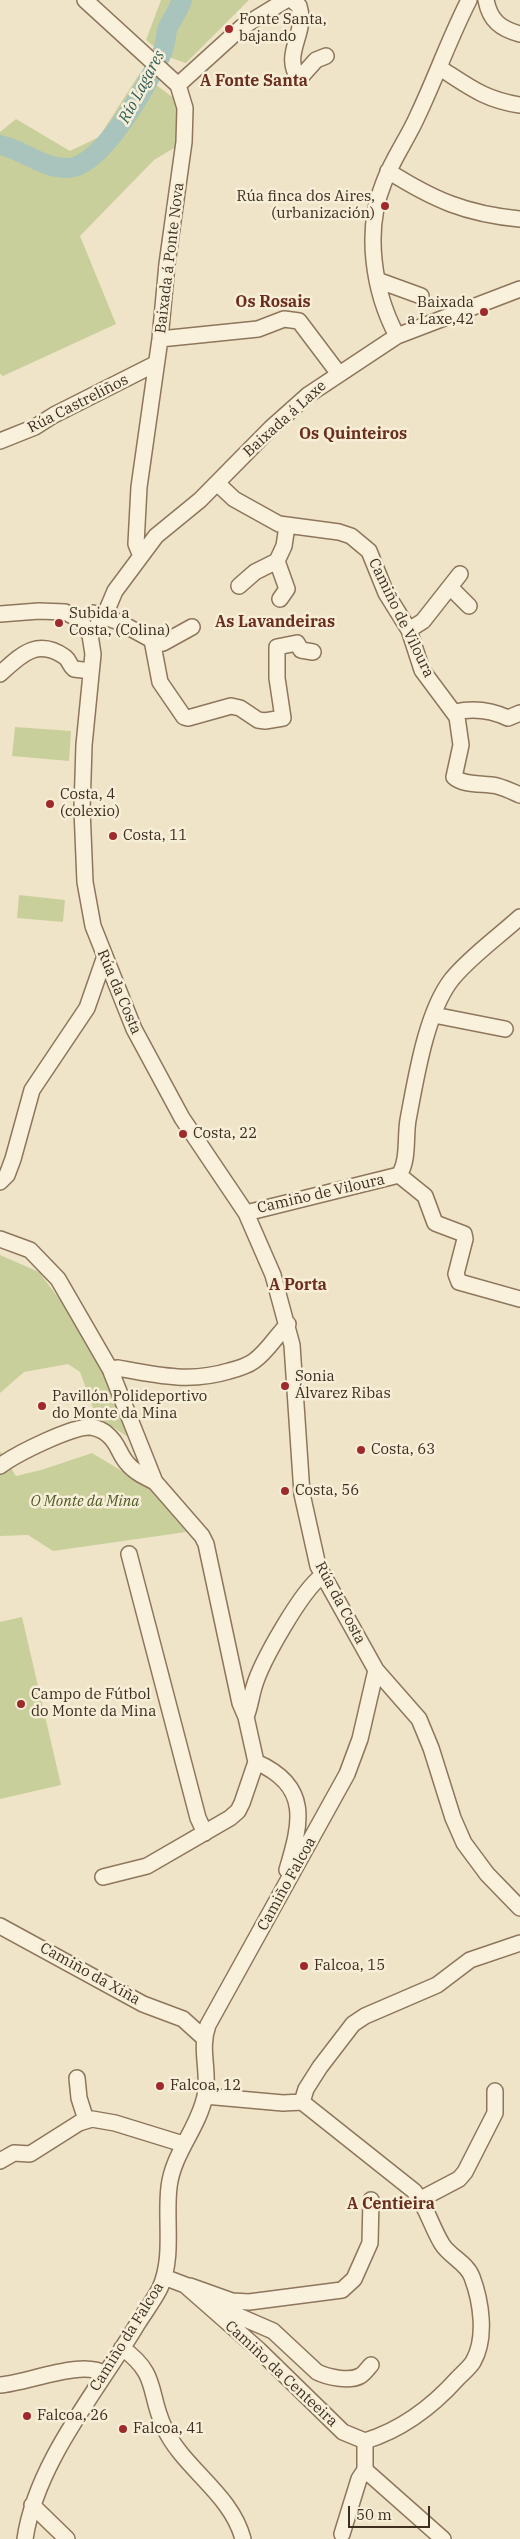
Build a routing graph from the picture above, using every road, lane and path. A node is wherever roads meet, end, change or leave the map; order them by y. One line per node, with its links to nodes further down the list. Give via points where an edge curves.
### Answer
1 (85, 0): 9 (street)
2 (286, 0): 9 (street, via 242,27)
3 (292, 0): 7 (street, via 300,11 301,25 291,58 299,80 316,60)
4 (486, 0): 6 (street, via 492,19 503,29)
5 (465, 4): 8 (street)
6 (520, 34)
7 (326, 56)
8 (440, 68): 10 (street, via 480,94 503,103); 11 (street)
9 (173, 80): 17 (street, Baixada á Ponte Nova, via 185,108 184,142)
10 (520, 105)
11 (388, 171): 12 (street, via 424,194 459,208 493,217); 13 (street, via 378,199 374,224)
12 (520, 219)
13 (377, 280): 15 (street); 16 (street, via 387,318)
14 (520, 289): 16 (street, Baixada á Laxe)
15 (421, 296)
16 (397, 336): 19 (street, Baixada á Laxe)
17 (160, 339): 18 (street, Baixada á Ponte Nova); 19 (street, via 258,329 284,319 294,319 299,321)
18 (156, 364): 20 (street, Rúa Castreliños, via 35,427); 23 (street, Baixada á Ponte Nova, via 136,510 136,544)
19 (339, 374): 21 (street, Baixada á Laxe, via 308,395 271,428)
20 (0, 441)
21 (217, 483): 22 (street, Camiño de Viloura, via 234,499); 23 (street, Baixada á Laxe, via 156,536)
22 (287, 526): 24 (street, via 284,546); 34 (street, Camiño de Viloura, via 339,532 364,545 386,593)
23 (141, 556): 32 (street, Baixada á Laxe)
24 (276, 561): 26 (street); 28 (street, via 287,589)
25 (460, 574): 27 (street)
26 (239, 586)
27 (450, 587): 29 (street); 34 (street, via 423,621)
28 (280, 599)
29 (469, 606)
30 (0, 614): 31 (street, via 39,610)
31 (72, 615): 32 (street); 32 (street)
32 (94, 618): 35 (street, via 149,637); 37 (street, Rúa da Costa)
33 (192, 627): 35 (street, via 163,643)
34 (409, 630): 39 (street, Camiño de Viloura, via 422,670)
35 (154, 644): 36 (street, via 160,682 184,717 188,718 231,706 258,720 282,718 276,648 297,643 302,650)
36 (313, 652)
37 (91, 671): 38 (street, via 74,669 62,655 31,649); 43 (street, Rúa da Costa, via 84,744 84,863 88,905)
38 (0, 674)
39 (454, 712): 40 (street, via 488,711 508,718); 41 (street, Camiño de Viloura, via 461,745 454,777 462,783 498,786)
40 (520, 713)
41 (520, 795)
42 (520, 917): 44 (street, Camiño de Viloura, via 462,968 444,993)
43 (104, 959): 47 (street, via 87,1008 32,1090 13,1159 7,1175); 48 (street, Rúa da Costa, via 134,1029 182,1118)
44 (434, 1015): 45 (street); 46 (street, Camiño de Viloura, via 408,1122 404,1168)
45 (505, 1029)
46 (399, 1175): 48 (street, Camiño de Viloura); 50 (street, via 425,1196 435,1222 464,1234 456,1274 460,1282)
47 (0, 1182)
48 (246, 1213): 51 (street, Rúa da Costa, via 273,1275)
49 (0, 1239): 52 (street, via 30,1250 58,1278)
50 (520, 1299)
51 (288, 1324): 52 (street, via 266,1351 252,1362 214,1375 179,1378); 56 (street, Rúa da Costa, via 296,1382 302,1494)
52 (110, 1369): 54 (street)
53 (0, 1466): 54 (street, via 12,1457 77,1428 91,1427 107,1434 117,1443 126,1462 138,1474)
54 (155, 1482): 57 (street, via 206,1544)
55 (129, 1554): 63 (street, via 198,1818)
56 (322, 1576): 58 (street, Rúa da Costa); 59 (street, via 306,1590 262,1669)
57 (232, 1665): 59 (street, via 240,1676); 60 (street)
58 (376, 1670): 65 (street, Camiño Falcoa, via 360,1739 347,1774); 66 (street, Rúa da Costa, via 419,1719 464,1843 487,1874)
59 (251, 1682): 60 (street, via 241,1684); 61 (street)
60 (238, 1696): 61 (street)
61 (246, 1716): 62 (street)
62 (256, 1762): 63 (street, via 238,1811); 65 (street, via 284,1780 300,1814)
63 (205, 1833): 64 (street, via 148,1866)
64 (103, 1877)
65 (280, 1897): 69 (street, Camiño Falcoa, via 208,2025)
66 (520, 1908)
67 (0, 1926): 69 (street, Camiño da Xiña, via 143,2004 183,2019)
68 (520, 1943): 73 (street, via 470,1960 437,1985 353,2024 320,2067)
69 (204, 2038): 72 (street, Camiño Falcoa)
70 (78, 2078): 74 (street, via 79,2098)
71 (495, 2091): 77 (street, via 495,2113 466,2172)
72 (205, 2096): 73 (street); 75 (street, Camiño da Falcoa, via 195,2124)
73 (302, 2102): 77 (street, via 414,2190)
74 (86, 2120): 75 (street, via 115,2123); 76 (street, via 36,2152 14,2154)
75 (183, 2144): 79 (street, Camiño da Falcoa, via 169,2184)
76 (0, 2161)
77 (421, 2199): 86 (street, via 444,2247 472,2275 483,2320 477,2352 462,2374 418,2415 381,2436)
78 (371, 2200): 80 (street, Camiño da Centeeira, via 370,2243 354,2279 342,2290 249,2302 232,2301)
79 (164, 2277): 80 (street, Camiño da Centeeira); 82 (street, Camiño da Falcoa)
80 (185, 2285): 81 (street, Camiño da Centeeira)
81 (202, 2300): 83 (street, Camiño da Centeeira, via 273,2331 324,2376 360,2376); 86 (street, Camiño da Centeeira, via 260,2350 343,2432)
82 (122, 2348): 84 (street, Camiño da Falcoa); 92 (street, via 147,2372 163,2427 178,2451 231,2512)
83 (371, 2365)
84 (105, 2374): 85 (street, via 97,2369 82,2368); 88 (street, Camiño da Falcoa, via 70,2430)
85 (0, 2385)
86 (365, 2441): 87 (street)
87 (365, 2470): 89 (street); 93 (street)
88 (32, 2506): 90 (street, Camiño da Falcoa); 91 (street)
89 (342, 2534)
90 (24, 2539)
91 (68, 2539)
92 (243, 2539)
93 (443, 2539)

